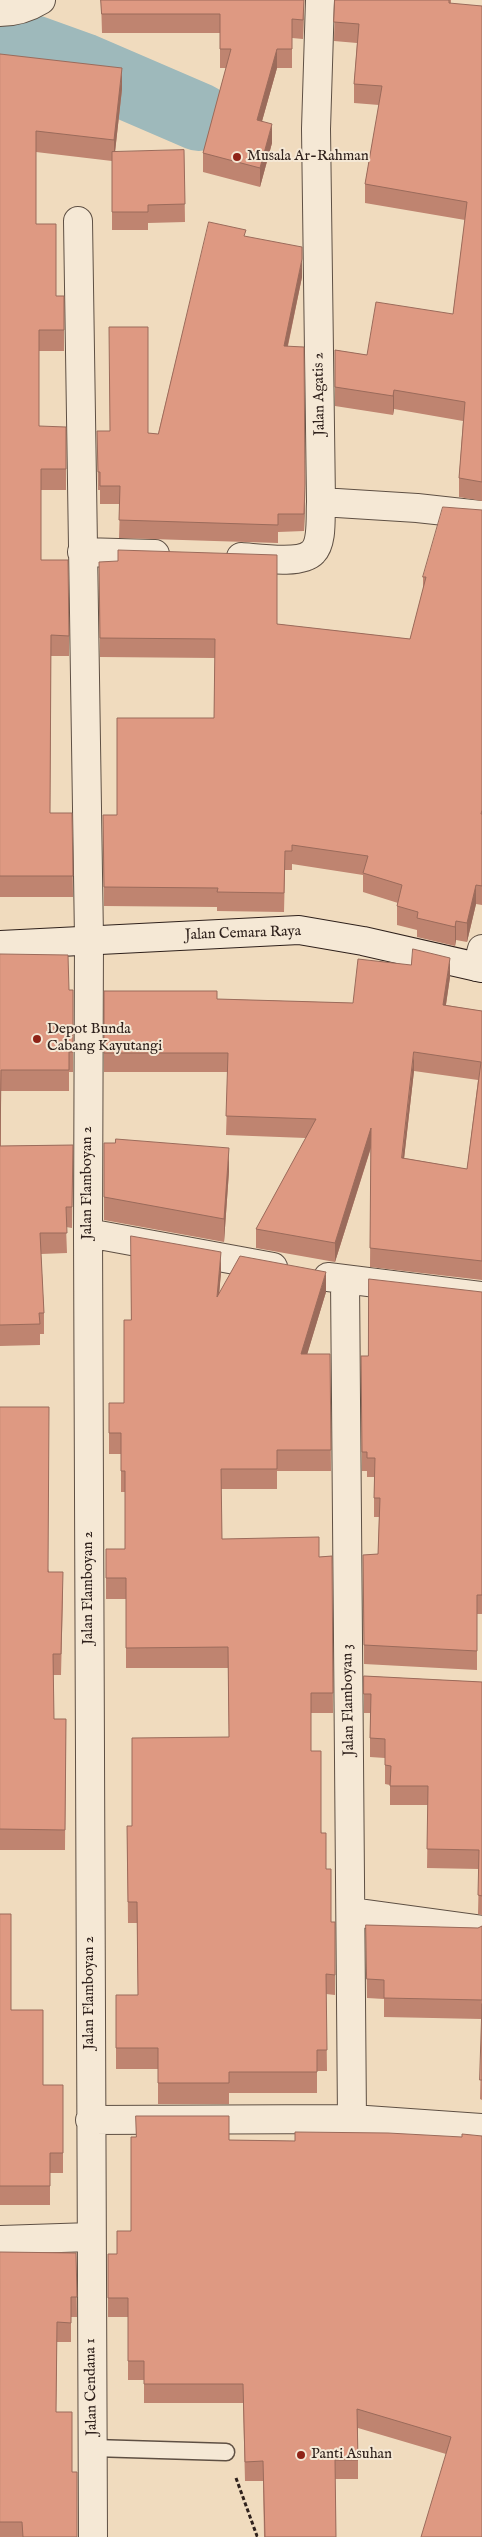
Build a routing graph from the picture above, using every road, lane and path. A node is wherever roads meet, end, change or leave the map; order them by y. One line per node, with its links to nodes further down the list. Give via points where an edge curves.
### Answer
1 (41, 0): 3 (street, via 12,12)
2 (320, 0): 5 (street, Jalan Agatis 2, via 316,129)
3 (0, 12)
4 (78, 221): 7 (street, Jalan Flamboyan 2)
5 (321, 502): 6 (street); 9 (street, Jalan Agatis 2, via 314,551 304,559)
6 (482, 515)
7 (82, 552): 8 (street); 10 (street, Jalan Flamboyan 2)
8 (180, 555)
9 (220, 557)
10 (89, 939): 11 (street, Jalan Cemara Raya); 12 (street, Jalan Cemara Raya, via 299,930); 13 (street, Jalan Flamboyan 2)
11 (0, 944)
12 (480, 961)
13 (88, 1233): 14 (street); 20 (street, Jalan Flamboyan 2)
14 (345, 1280): 15 (street); 16 (street, Jalan Flamboyan 3)
15 (482, 1296)
16 (348, 1679): 17 (street); 18 (street, Jalan Flamboyan 3)
17 (377, 1680)
18 (352, 1912): 19 (street); 21 (street, Jalan Flamboyan 3)
19 (482, 1930)
20 (90, 2120): 21 (street); 23 (street, Jalan Flamboyan 2)
21 (352, 2120): 22 (street)
22 (482, 2128)
23 (91, 2237): 24 (street); 25 (street, Jalan Cendana 1)
24 (0, 2240)
25 (93, 2448): 26 (lane); 27 (street, Jalan Cendana 1)
26 (226, 2452): 28 (path)
27 (93, 2537)
28 (260, 2537)

